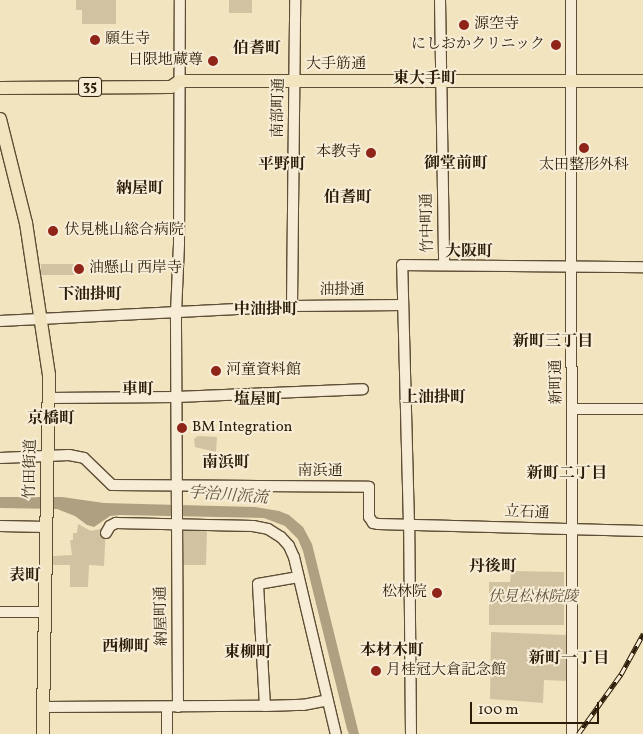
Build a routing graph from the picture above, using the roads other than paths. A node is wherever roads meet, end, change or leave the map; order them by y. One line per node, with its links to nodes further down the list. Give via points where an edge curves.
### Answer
1 (180, 0): 8 (street)
2 (295, 0): 9 (street, 南部町通)
3 (440, 0): 5 (street, 竹中町通)
4 (571, 0): 6 (street, 新町通)
5 (439, 81): 6 (main road, 大手筋通 / 35); 9 (main road, 大手筋通 / 35); 12 (street, 竹中町通)
6 (570, 81): 7 (main road, 大手筋通 / 35); 13 (street, 新町通)
7 (643, 81)
8 (180, 82): 9 (main road, 大手筋通 / 35); 10 (main road, 大手筋通 / 35, via 170,87); 17 (street)
9 (295, 82): 16 (street, 南部町通)
10 (0, 88)
11 (0, 119): 18 (main road, 竹田街道, via 26,222)
12 (444, 265): 13 (street); 15 (street, via 402,265)
13 (571, 266): 14 (street); 23 (street, 新町通)
14 (643, 267)
15 (403, 305): 16 (street, 油掛通); 30 (street)
16 (292, 306): 17 (street, 油掛通)
17 (176, 312): 18 (street, 油掛通); 21 (street)
18 (39, 319): 19 (street, 油掛通); 22 (main road, 竹田街道, via 47,356)
19 (0, 321)
20 (363, 390): 21 (street)
21 (176, 397): 22 (street); 27 (street)
22 (49, 398): 25 (main road, 竹田街道)
23 (572, 409): 24 (street); 32 (street, 新町通)
24 (643, 409)
25 (48, 457): 26 (street, 南浜通); 27 (street, 南浜通, via 70,455 84,458 112,485); 29 (main road, 竹田街道)
26 (0, 458)
27 (175, 486): 28 (street, 納屋町通); 30 (street, 南浜通, via 369,487 369,517 372,521 378,524)
28 (176, 523): 34 (street, via 116,523); 35 (street, via 268,528 289,546); 42 (street, 納屋町通)
29 (46, 524): 31 (street); 37 (main road, 竹田街道)
30 (409, 524): 32 (street, 立石通); 46 (street)
31 (0, 526)
32 (573, 530): 33 (street, 立石通); 47 (street, 新町通)
33 (643, 531)
34 (106, 533)
35 (298, 577): 38 (street); 39 (street, via 258,584)
36 (0, 612): 37 (street)
37 (44, 612): 40 (main road, 竹田街道)
38 (328, 700): 39 (street, via 303,705); 45 (street)
39 (265, 706): 42 (street)
40 (43, 707): 41 (street); 43 (main road, 竹田街道)
41 (167, 707): 42 (street); 44 (street)
42 (178, 708)
43 (43, 734)
44 (167, 734)
45 (336, 734)
46 (410, 734)
47 (572, 734)

